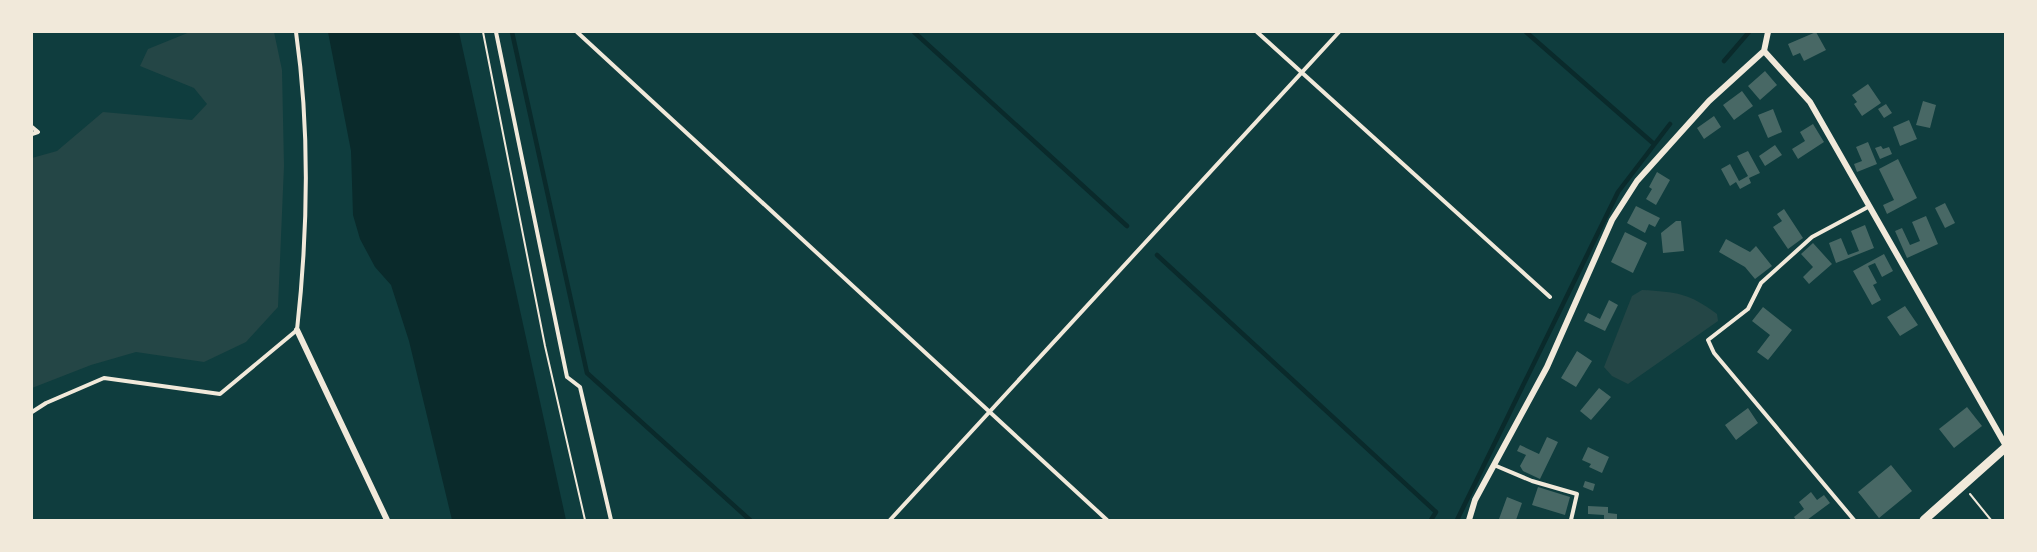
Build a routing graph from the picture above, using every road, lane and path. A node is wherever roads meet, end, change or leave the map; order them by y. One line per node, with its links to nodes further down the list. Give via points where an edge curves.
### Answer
1 (296, 32): 14 (lane, via 304,88 305,186 304,266)
2 (483, 32): 21 (path, via 545,346)
3 (496, 32): 22 (lane, via 567,377 580,387)
4 (577, 32): 16 (lane)
5 (1257, 32): 9 (lane)
6 (1339, 32): 9 (lane)
7 (1768, 32): 8 (street)
8 (1764, 51): 12 (street, via 1810,102); 18 (street, via 1709,101 1637,181 1612,220 1547,367)
9 (1302, 72): 13 (lane); 16 (lane)
10 (32, 127): 11 (lane, via 38,132)
11 (32, 134)
12 (1868, 207): 17 (street); 27 (lane, via 1812,237 1761,284 1748,309 1708,340 1713,353)
13 (1550, 297)
14 (297, 330): 15 (lane, via 220,394 104,378); 20 (street)
15 (32, 412)
16 (989, 412): 23 (lane); 24 (lane)
17 (2006, 446): 19 (main road)
18 (1493, 465): 25 (street); 26 (lane, via 1577,494)
19 (1965, 487): 28 (main road); 29 (path)
20 (387, 520)
21 (585, 520)
22 (610, 520)
23 (890, 520)
24 (1107, 520)
25 (1469, 520)
26 (1571, 520)
27 (1854, 520)
28 (1924, 520)
29 (1991, 520)

